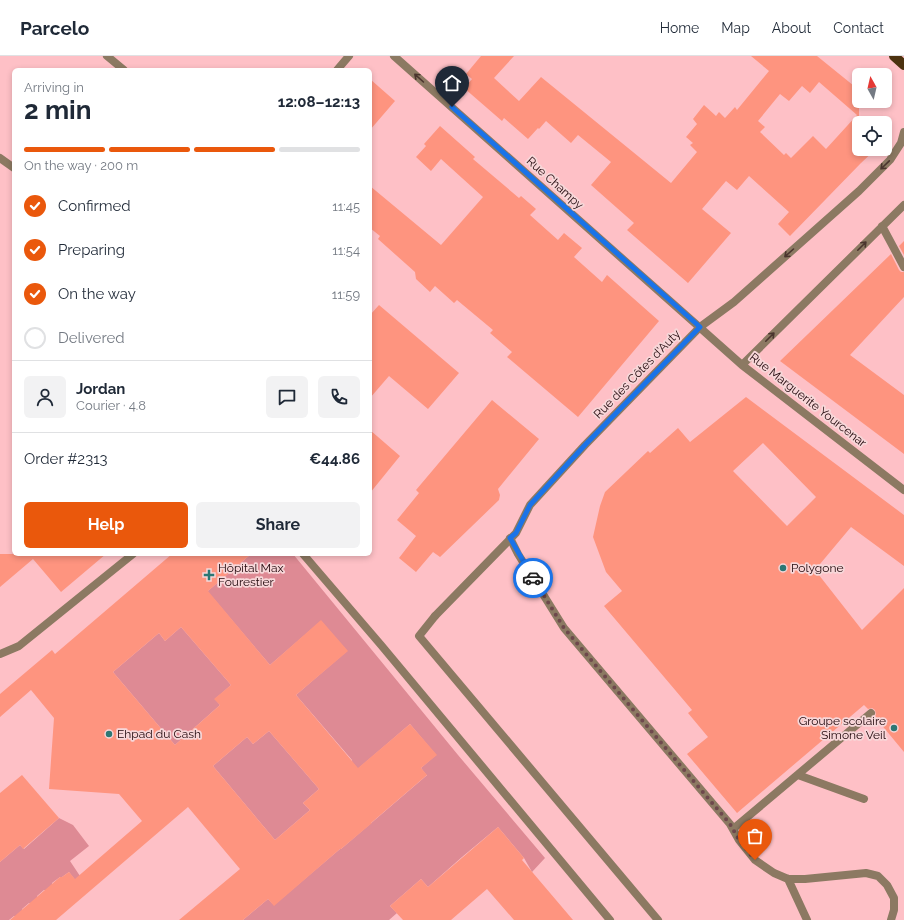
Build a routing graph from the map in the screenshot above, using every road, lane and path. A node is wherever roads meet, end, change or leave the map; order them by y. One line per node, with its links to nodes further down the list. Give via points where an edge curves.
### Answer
1 (107, 56): 6 (street)
2 (349, 56): 7 (street)
3 (394, 56): 14 (street, Rue Champy, one-way to 3)
4 (894, 56): 5 (main road)
5 (904, 65)
6 (122, 68)
7 (339, 68)
8 (904, 132): 14 (street, Rue des Côtes d'Auty, one-way to 14, via 901,143 890,160 859,191 734,302)
9 (0, 158): 10 (street)
10 (12, 167)
11 (904, 205): 12 (street)
12 (882, 226): 13 (street); 15 (street, one-way to 12)
13 (904, 267)
14 (700, 327): 15 (street, Rue Marguerite Yourcenar); 17 (street, Rue des Côtes d'Auty, via 530,505 516,533)
15 (742, 365): 16 (street, Rue Marguerite Yourcenar)
16 (904, 490)
17 (510, 538): 24 (street, via 564,628); 27 (street, Rue des Côtes d'Auty, via 419,636)
18 (131, 556): 20 (street, via 19,646)
19 (305, 556): 26 (street)
20 (0, 654)
21 (871, 713): 22 (street)
22 (798, 775): 23 (street); 24 (street)
23 (864, 799)
24 (733, 829): 25 (street, via 755,860)
25 (788, 879): 28 (street); 29 (street, via 866,873 878,876 894,898)
26 (610, 920)
27 (658, 920)
28 (807, 920)
29 (891, 920)

